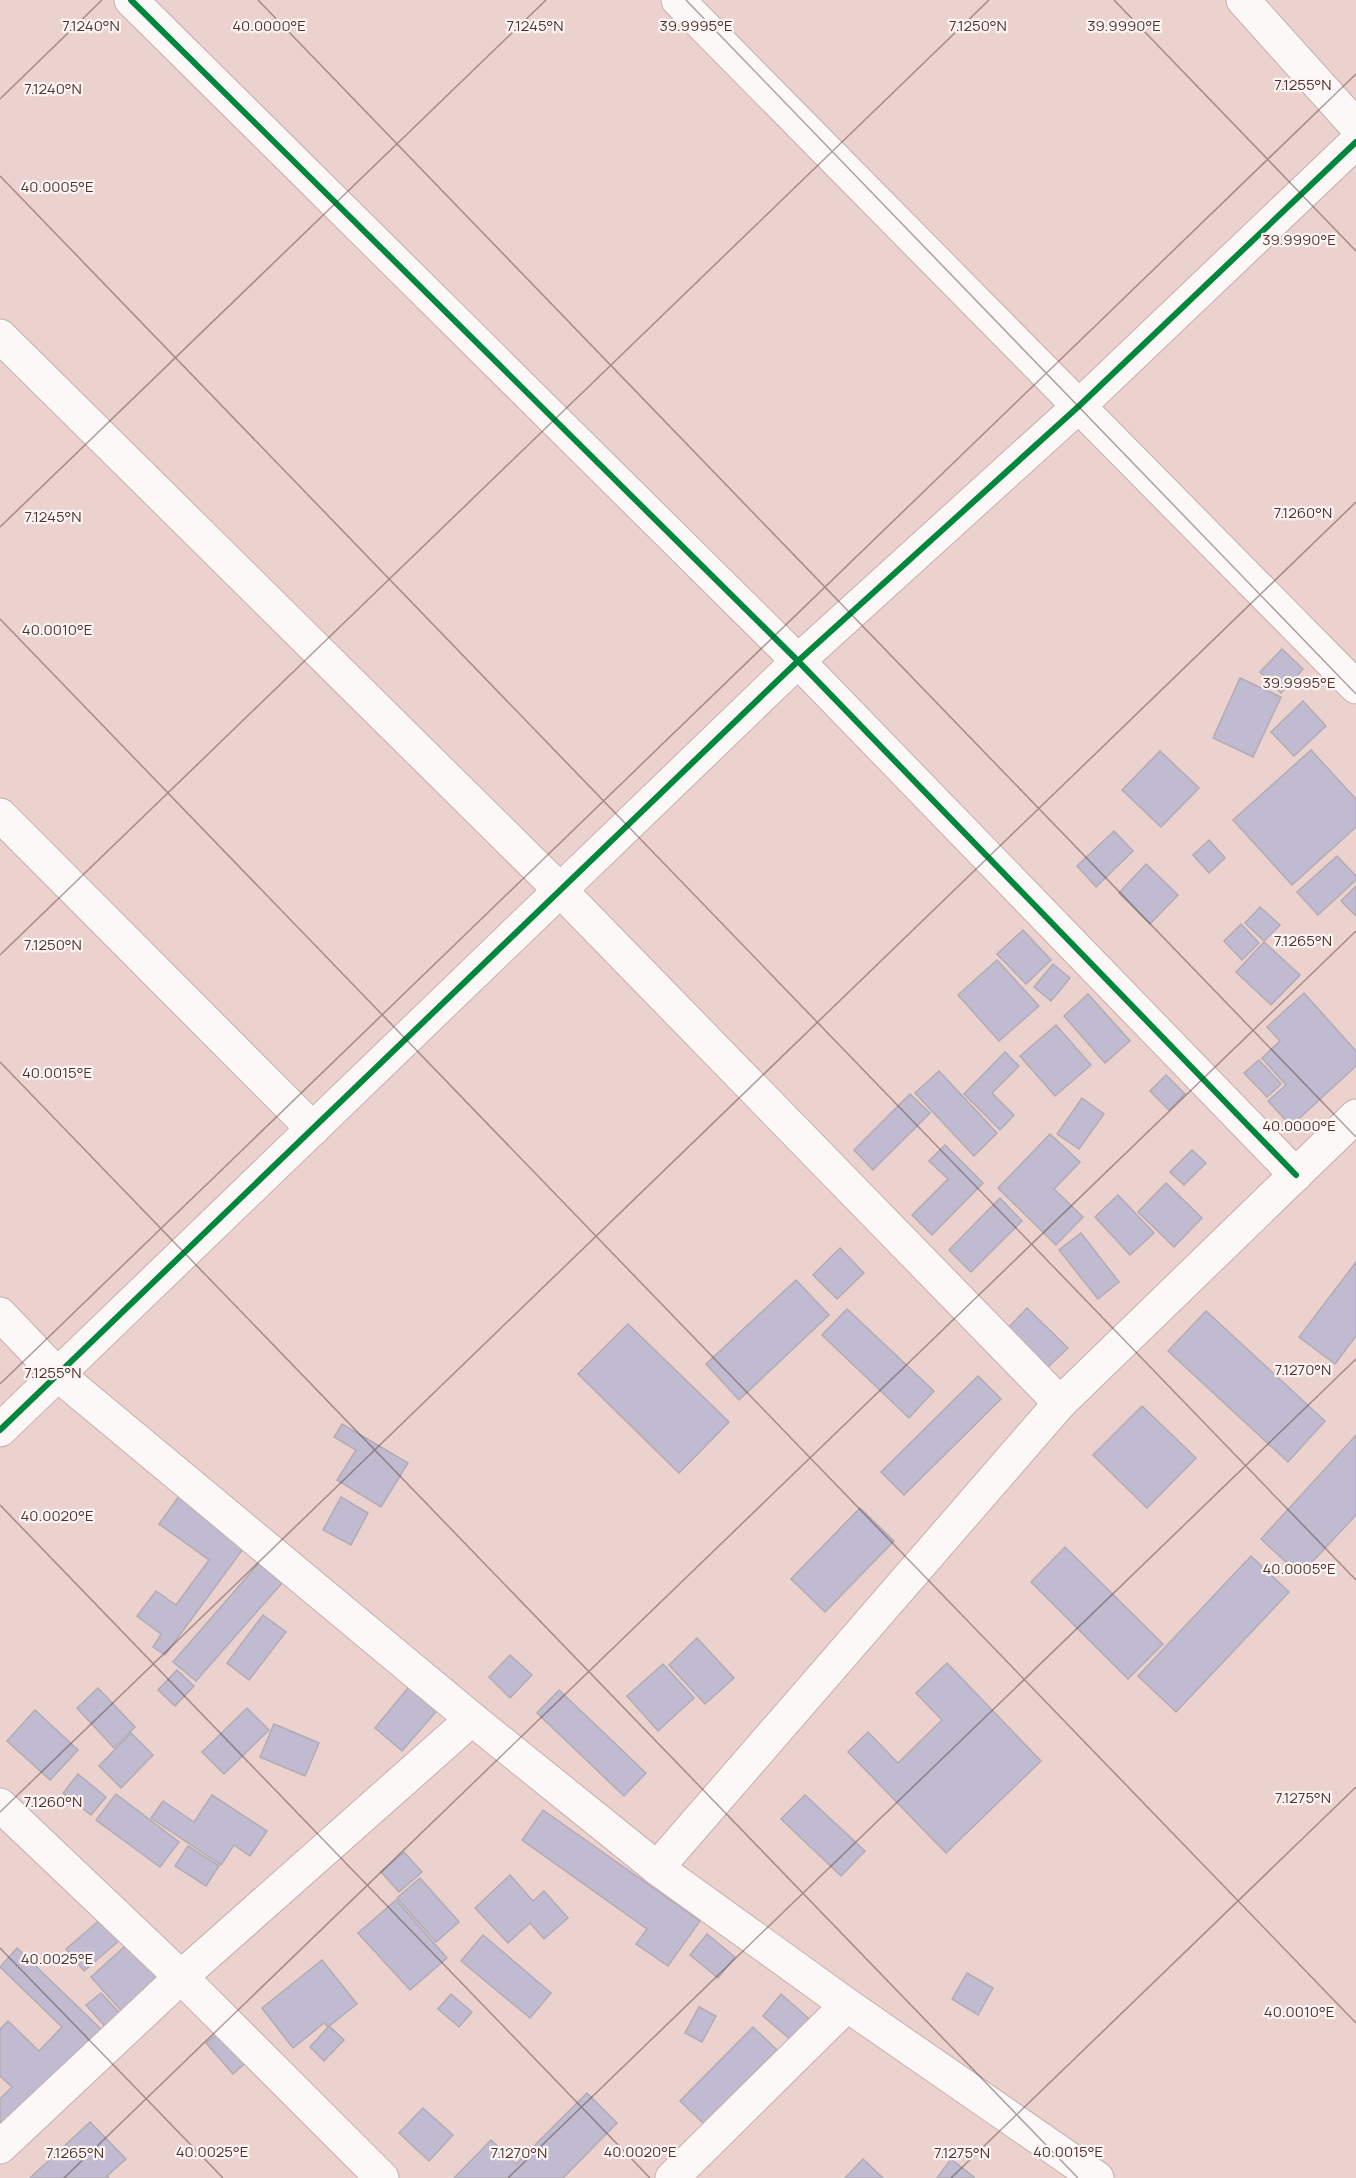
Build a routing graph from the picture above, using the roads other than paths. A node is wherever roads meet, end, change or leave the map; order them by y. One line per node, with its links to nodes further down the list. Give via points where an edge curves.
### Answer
1 (131, 0): 8 (street)
2 (678, 0): 7 (street)
3 (1243, 0): 4 (street)
4 (1356, 126)
5 (1356, 142): 7 (street)
6 (0, 336): 11 (street)
7 (1079, 406): 8 (street); 9 (street)
8 (798, 661): 11 (street); 14 (street)
9 (1356, 687)
10 (0, 815): 13 (street)
11 (560, 890): 13 (street); 17 (street)
12 (1356, 1116): 14 (street)
13 (313, 1129): 16 (street)
14 (1296, 1175): 17 (street)
15 (0, 1314): 16 (street)
16 (57, 1374): 18 (street); 19 (street)
17 (1060, 1403): 21 (street)
18 (0, 1430)
19 (472, 1719): 21 (street); 22 (street)
20 (0, 1805): 22 (street)
21 (657, 1868): 23 (street)
22 (181, 1977): 24 (street); 25 (street)
23 (847, 2005): 26 (street); 27 (street)
24 (0, 2147)
25 (382, 2178)
26 (672, 2178)
27 (1097, 2178)

